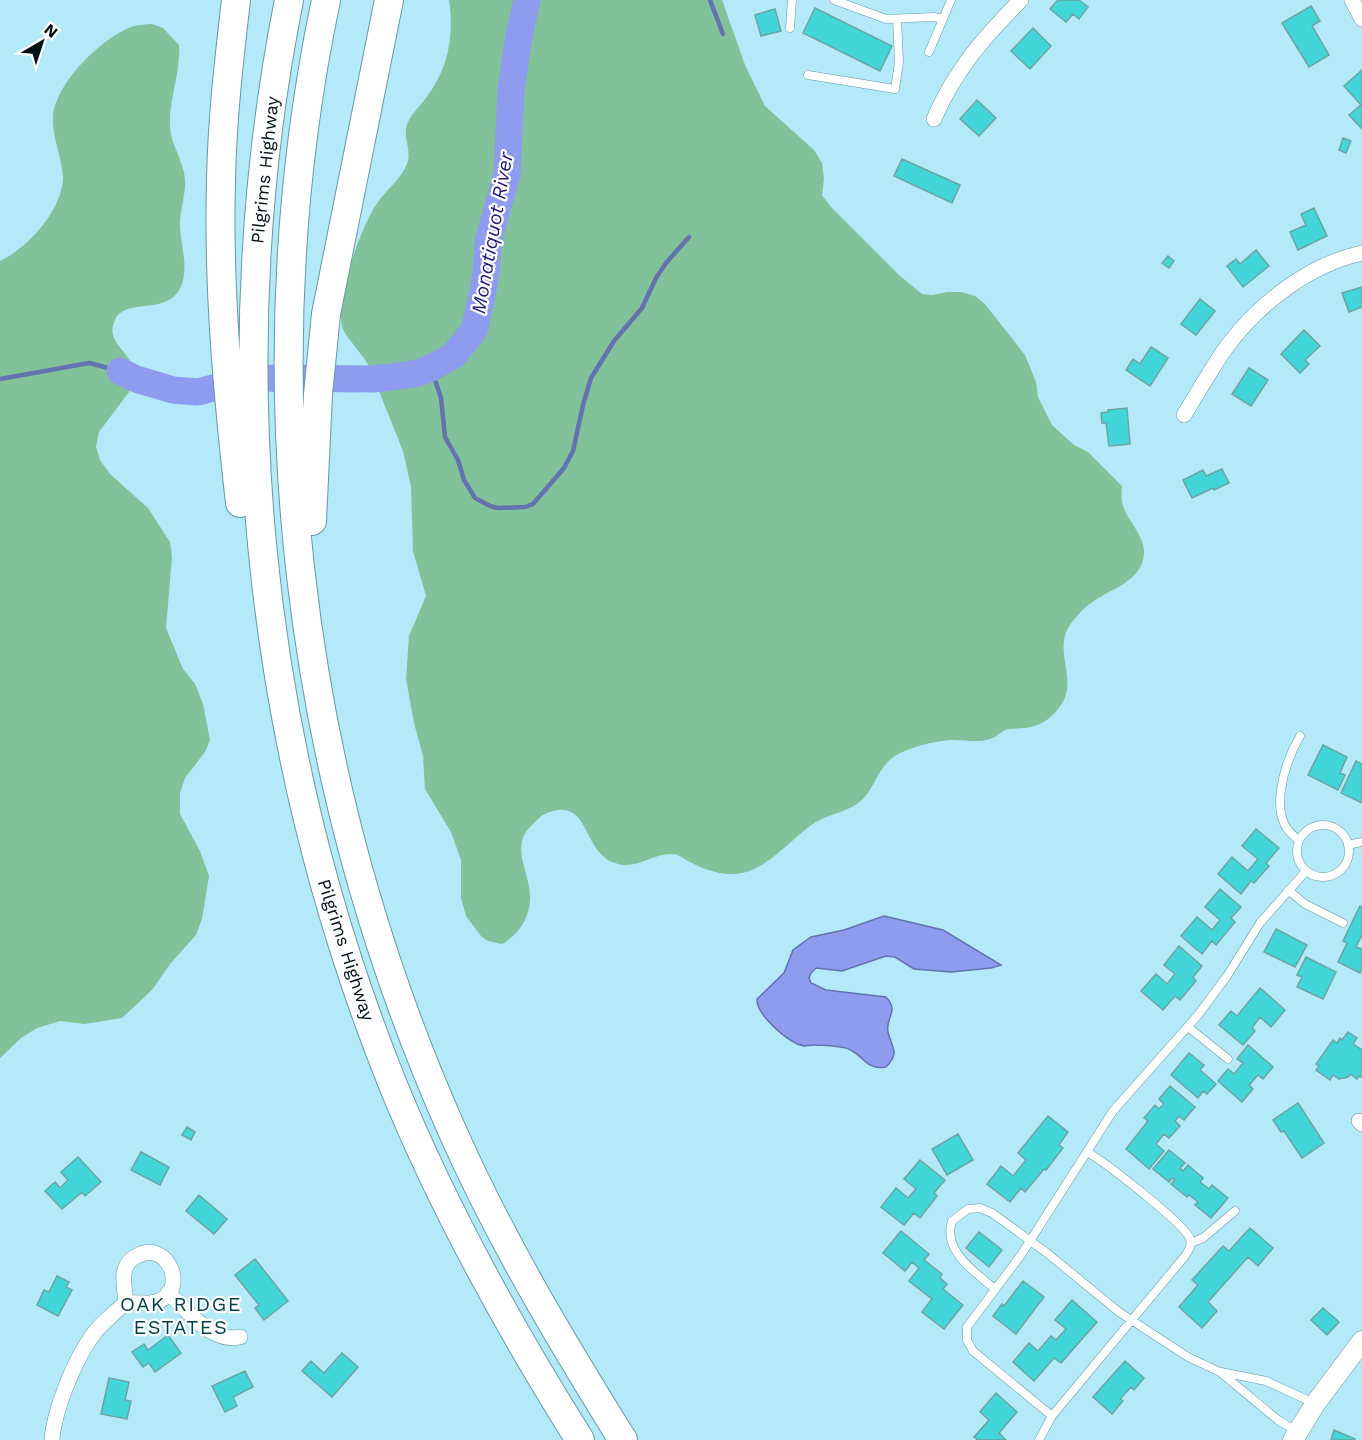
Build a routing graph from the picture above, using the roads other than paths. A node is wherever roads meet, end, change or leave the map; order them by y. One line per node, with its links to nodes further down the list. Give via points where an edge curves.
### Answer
1 (236, 0): 20 (highway, via 221,179 221,263 224,341)
2 (289, 0): 20 (highway, Pilgrims Highway, via 272,94 261,192 254,340)
3 (326, 0): 18 (highway, Pilgrims Highway, via 302,148 295,228 290,339)
4 (389, 0): 18 (highway, via 324,337)
5 (792, 0): 13 (lane)
6 (834, 0): 12 (lane)
7 (951, 0): 10 (lane)
8 (1021, 0): 16 (street, via 960,69)
9 (1352, 0): 11 (street)
10 (942, 19): 12 (lane); 14 (lane)
11 (1362, 19)
12 (897, 20): 15 (lane, via 899,62 895,89)
13 (790, 28)
14 (929, 52)
15 (808, 75)
16 (934, 119)
17 (1362, 253): 19 (street, via 1312,273 1261,309 1225,349)
18 (303, 412): 46 (highway, Pilgrims Highway, via 312,500 312,585 323,721 354,854 384,956 411,1032 475,1181 512,1253)
19 (1184, 415)
20 (242, 416): 45 (highway, Pilgrims Highway, via 292,747 330,906 397,1095 438,1186 513,1331)
21 (1300, 736): 22 (lane, via 1284,772 1280,798 1287,828)
22 (1298, 839): 24 (lane, via 1308,828 1323,824 1340,833); 25 (lane, via 1297,857)
23 (1362, 842): 24 (lane)
24 (1348, 846): 25 (lane, via 1348,861 1336,874 1321,877)
25 (1306, 871): 26 (lane)
26 (1287, 890): 27 (lane); 28 (lane)
27 (1343, 923)
28 (1188, 1027): 29 (lane); 30 (lane, via 1121,1102)
29 (1228, 1059)
30 (1087, 1152): 32 (lane); 33 (lane, via 1178,1224)
31 (1235, 1211): 33 (lane, via 1203,1238)
32 (1031, 1241): 34 (lane); 34 (lane, via 998,1216 980,1209 968,1209 952,1221 950,1233 958,1254); 37 (lane)
33 (1191, 1243): 37 (lane, via 1185,1256)
34 (995, 1289): 42 (lane, via 970,1322 967,1340 973,1351)
35 (168, 1293): 36 (street, via 154,1303); 36 (street, via 174,1281 170,1265 156,1254 142,1254 132,1259 125,1270); 38 (street, via 213,1333)
36 (126, 1302): 44 (street, via 95,1331 62,1398)
37 (1132, 1321): 40 (lane, via 1188,1358); 42 (lane)
38 (240, 1337)
39 (1362, 1341): 41 (street)
40 (1220, 1372): 41 (lane, via 1266,1381); 43 (lane)
41 (1315, 1404): 43 (street)
42 (1052, 1416): 47 (lane)
43 (1295, 1436)
44 (52, 1440)
45 (580, 1440)
46 (623, 1440)
47 (1039, 1440)

